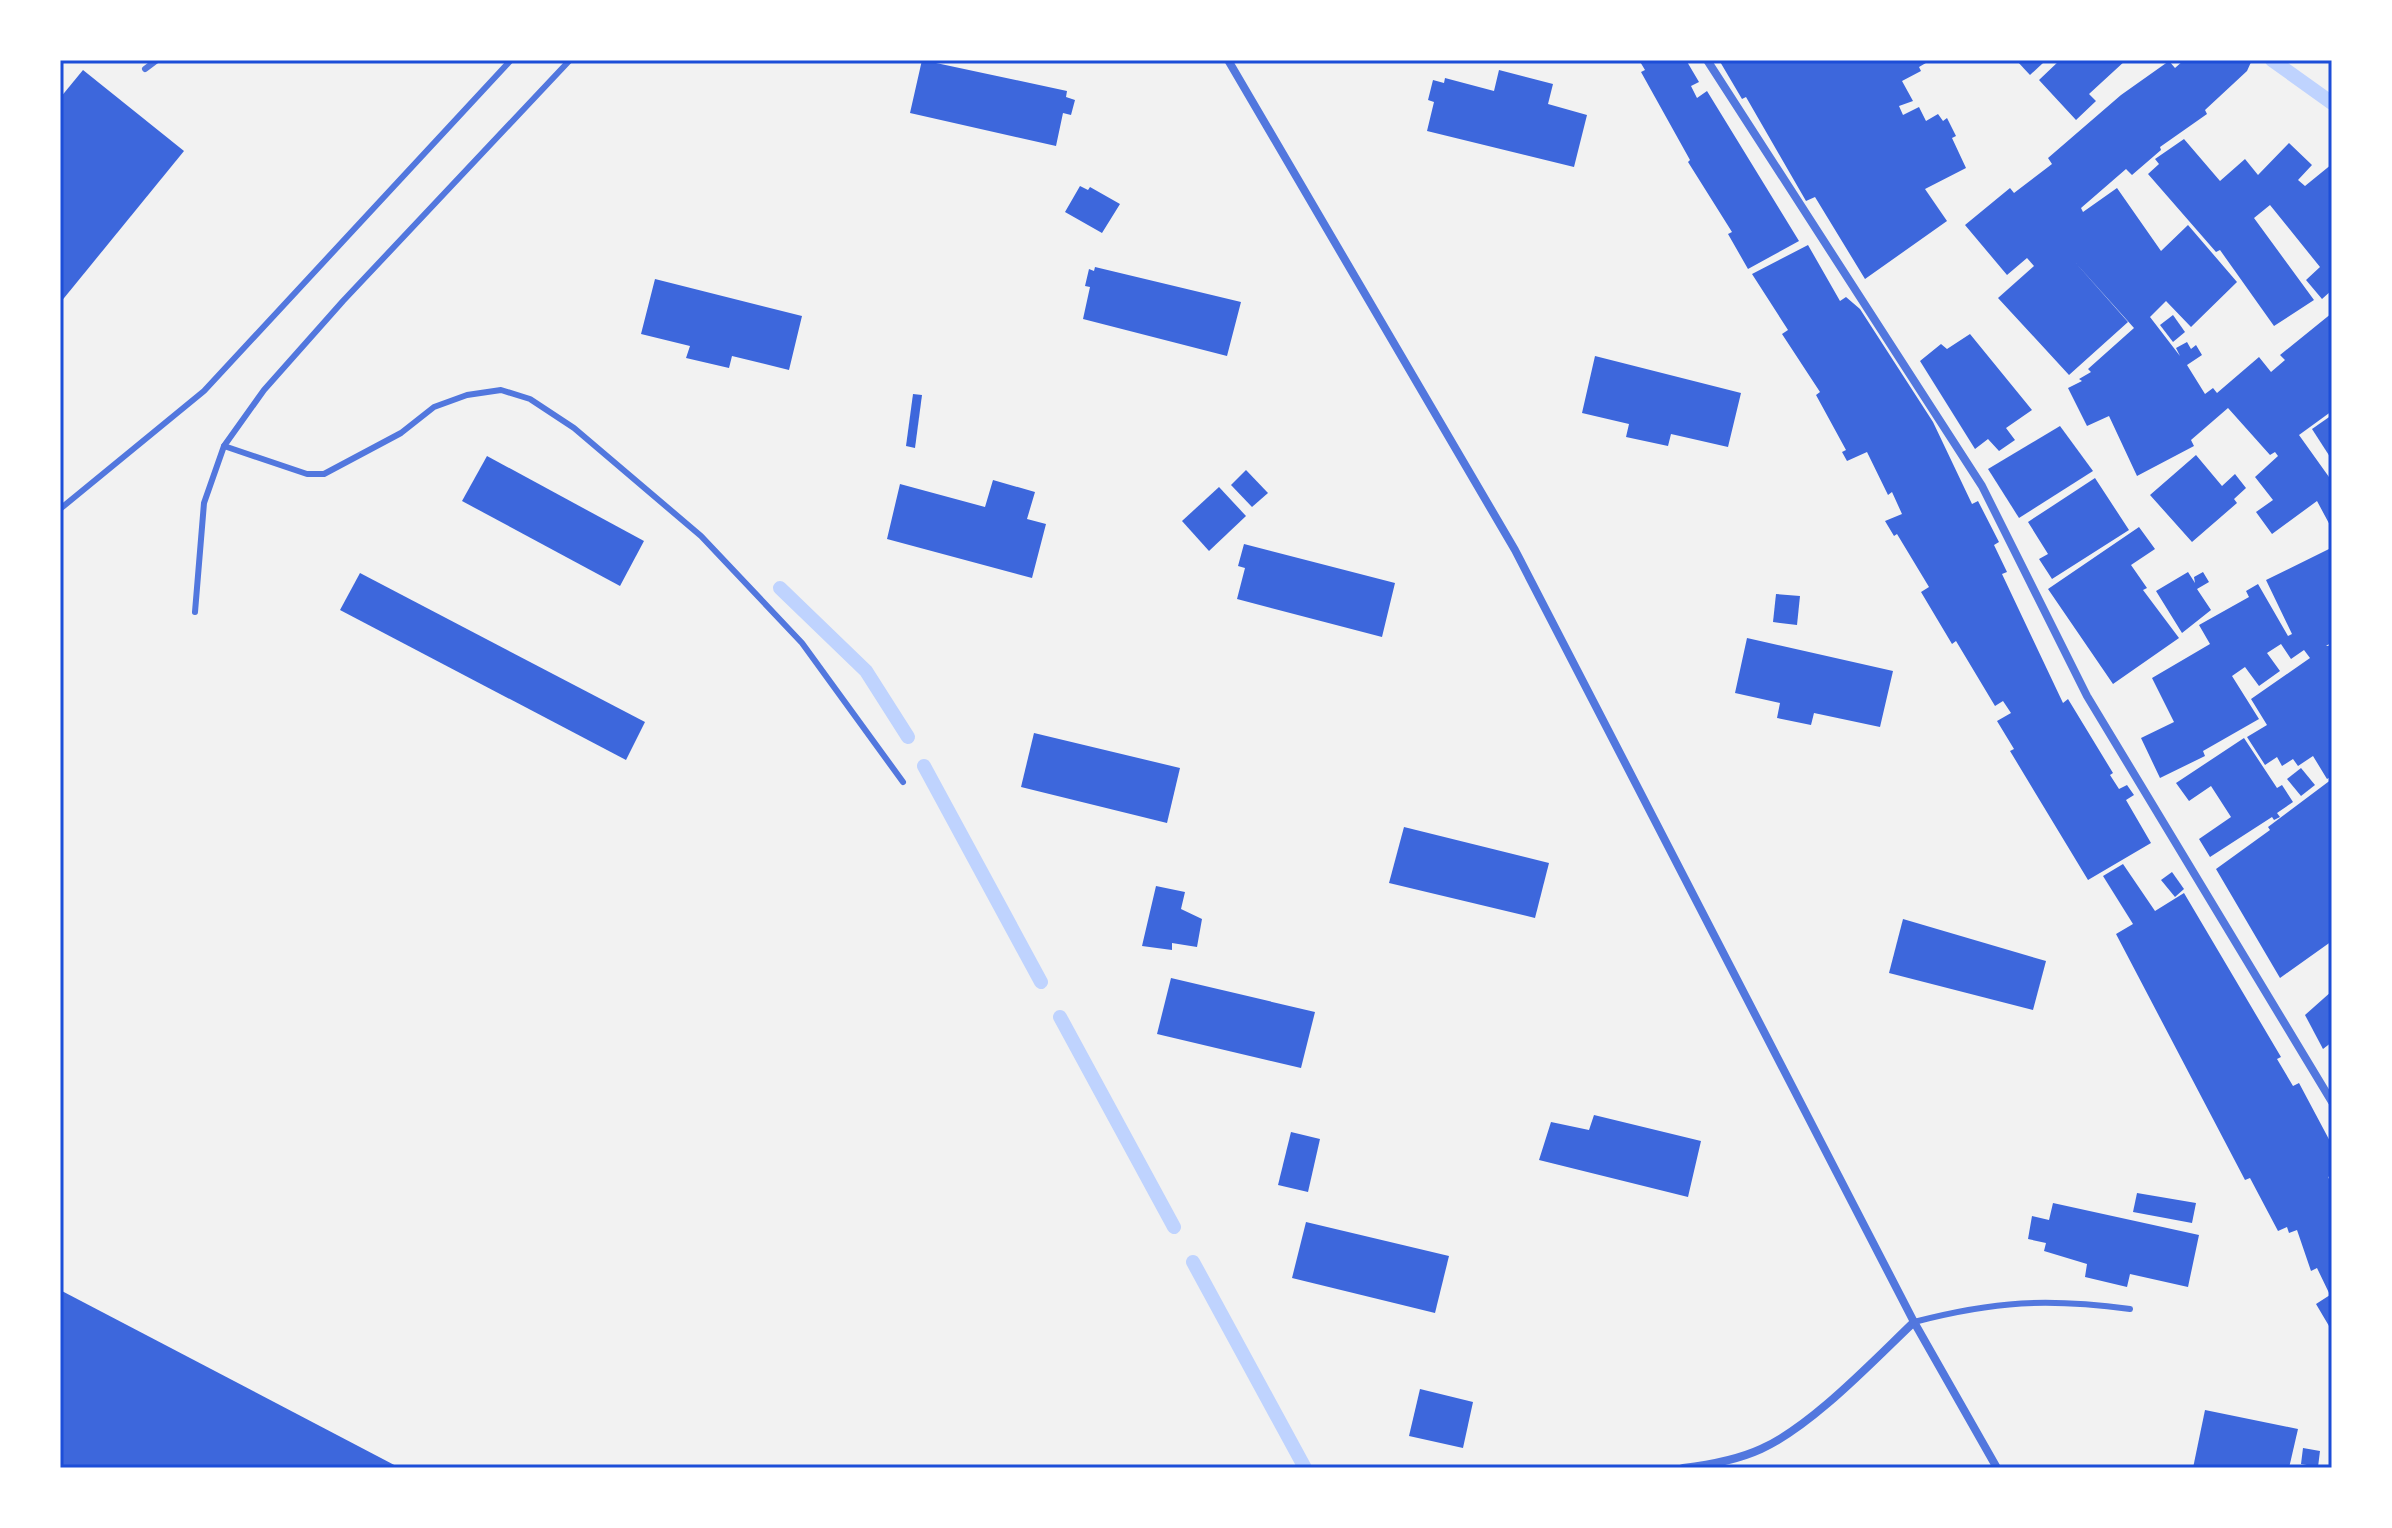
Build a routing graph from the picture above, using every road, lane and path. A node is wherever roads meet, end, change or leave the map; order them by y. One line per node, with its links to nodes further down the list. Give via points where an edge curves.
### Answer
1 (157, 60): 7 (lane)
2 (500, 60): 6 (lane)
3 (570, 60): 8 (lane, via 343,301 264,390)
4 (1228, 60): 14 (street, via 1515,550)
5 (1707, 60): 12 (street, via 1982,486 2087,696)
6 (509, 62): 9 (lane, via 204,391)
7 (145, 69)
8 (224, 446): 10 (lane, via 204,503); 11 (lane, via 307,474 324,474 401,433 434,407 501,390 530,399 574,428 701,536 802,643)
9 (60, 509)
10 (195, 612)
11 (903, 782)
12 (2332, 1102)
13 (2130, 1309): 14 (lane, via 2065,1300 2014,1303)
14 (1914, 1322): 15 (street, via 1858,1376 1762,1449); 16 (street)
15 (1683, 1468)
16 (1997, 1468)

